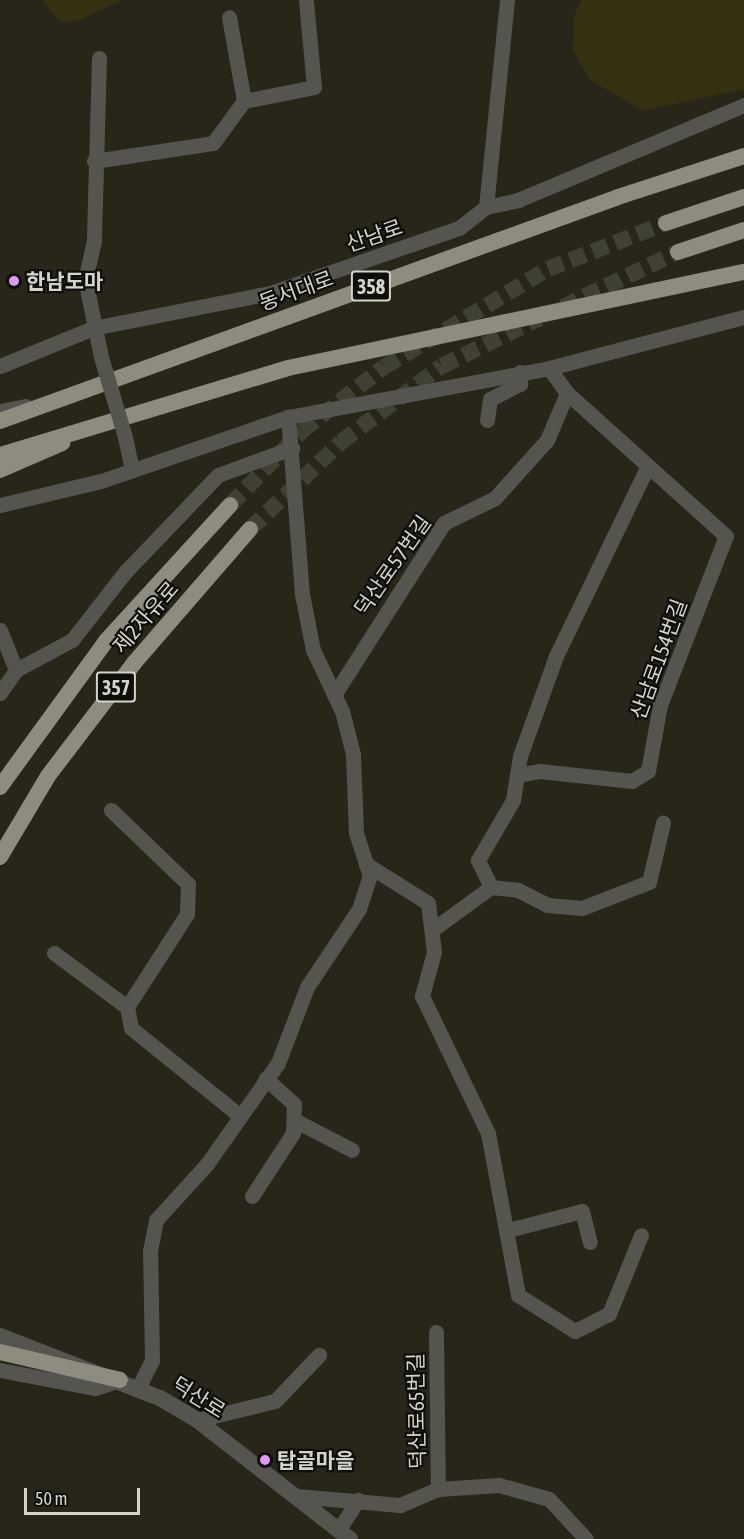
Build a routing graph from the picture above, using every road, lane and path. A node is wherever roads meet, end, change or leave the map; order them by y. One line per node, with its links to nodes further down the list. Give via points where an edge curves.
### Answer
1 (306, 0): 5 (street, via 314,87)
2 (507, 0): 10 (street)
3 (229, 17): 5 (street)
4 (99, 58): 8 (street)
5 (244, 101): 8 (street, via 213,143)
6 (744, 105): 10 (street, via 518,200)
7 (744, 156): 21 (highway, 동서대로 / 358, via 618,197)
8 (94, 160): 16 (street, via 94,241 85,279)
9 (744, 197): 11 (highway)
10 (486, 207): 16 (street, 산남로, via 459,228 270,293)
11 (666, 223)
12 (744, 230): 13 (highway)
13 (678, 252)
14 (744, 272): 26 (highway, via 288,368)
15 (744, 317): 18 (street)
16 (93, 328): 17 (street, 산남로); 31 (street, bridge)
17 (0, 366)
18 (549, 368): 19 (street); 20 (street, 산남로154번길)
19 (520, 372): 23 (street); 24 (street, via 520,384 490,399)
20 (567, 393): 29 (street, 산남로154번길); 38 (street, 덕산로57번길, via 547,440 495,498 444,523)
21 (64, 398): 22 (street); 25 (highway, 동서대로 / 358)
22 (0, 411)
23 (288, 417): 27 (street); 31 (street)
24 (487, 420)
25 (0, 421)
26 (95, 424): 28 (highway); 30 (highway, via 33,459)
27 (292, 448): 36 (street, via 218,475 126,571 72,640); 38 (street, via 302,594 313,650)
28 (0, 455)
29 (648, 466): 39 (street, via 556,656); 39 (street, 산남로154번길, via 726,536 660,705 648,771 632,781 539,771)
30 (0, 470)
31 (132, 470): 32 (street)
32 (0, 505)
33 (230, 505): 40 (highway, 제2자유로 / 357, via 106,641)
34 (250, 530): 43 (highway, 제2자유로 / 357, via 134,663 48,776)
35 (0, 630): 36 (street)
36 (16, 670): 37 (street)
37 (0, 693)
38 (334, 695): 44 (street, via 353,754 356,833)
39 (517, 775): 45 (street, via 513,800 478,860)
40 (0, 787)
41 (111, 810): 48 (street, via 188,884 187,914)
42 (663, 823): 45 (street, via 649,882 582,908 547,905 518,890)
43 (0, 857)
44 (366, 864): 46 (street, via 428,903); 49 (street, via 370,876 359,909 307,987 290,1040)
45 (491, 887): 46 (street)
46 (432, 930): 54 (street, via 434,952 422,996 488,1133)
47 (54, 953): 48 (street)
48 (127, 1007): 50 (street, via 131,1028)
49 (266, 1079): 50 (street); 51 (street, via 294,1104)
50 (240, 1116): 63 (street, via 207,1164 156,1220 150,1251 152,1362)
51 (294, 1120): 52 (street); 53 (street, via 293,1132)
52 (352, 1150)
53 (252, 1196)
54 (508, 1230): 55 (street, via 518,1295 575,1331 609,1314); 56 (street, via 582,1211)
55 (641, 1235)
56 (590, 1242)
57 (436, 1332): 65 (street, 덕산로65번길)
58 (0, 1336): 62 (street, 덕산로)
59 (0, 1352): 62 (highway)
60 (319, 1355): 64 (street, via 275,1401)
61 (0, 1370): 62 (street, via 95,1388)
62 (120, 1380): 63 (street, 덕산로)
63 (138, 1388): 64 (street, 덕산로)
64 (197, 1420): 66 (street, 덕산로)
65 (438, 1489): 67 (street, 덕산로65번길, via 400,1505); 69 (street, 덕산로65번길, via 499,1485 549,1500)
66 (297, 1496): 67 (street, 덕산로65번길); 68 (street, 덕산로)
67 (358, 1500): 68 (street)
68 (345, 1534)
69 (586, 1539)

